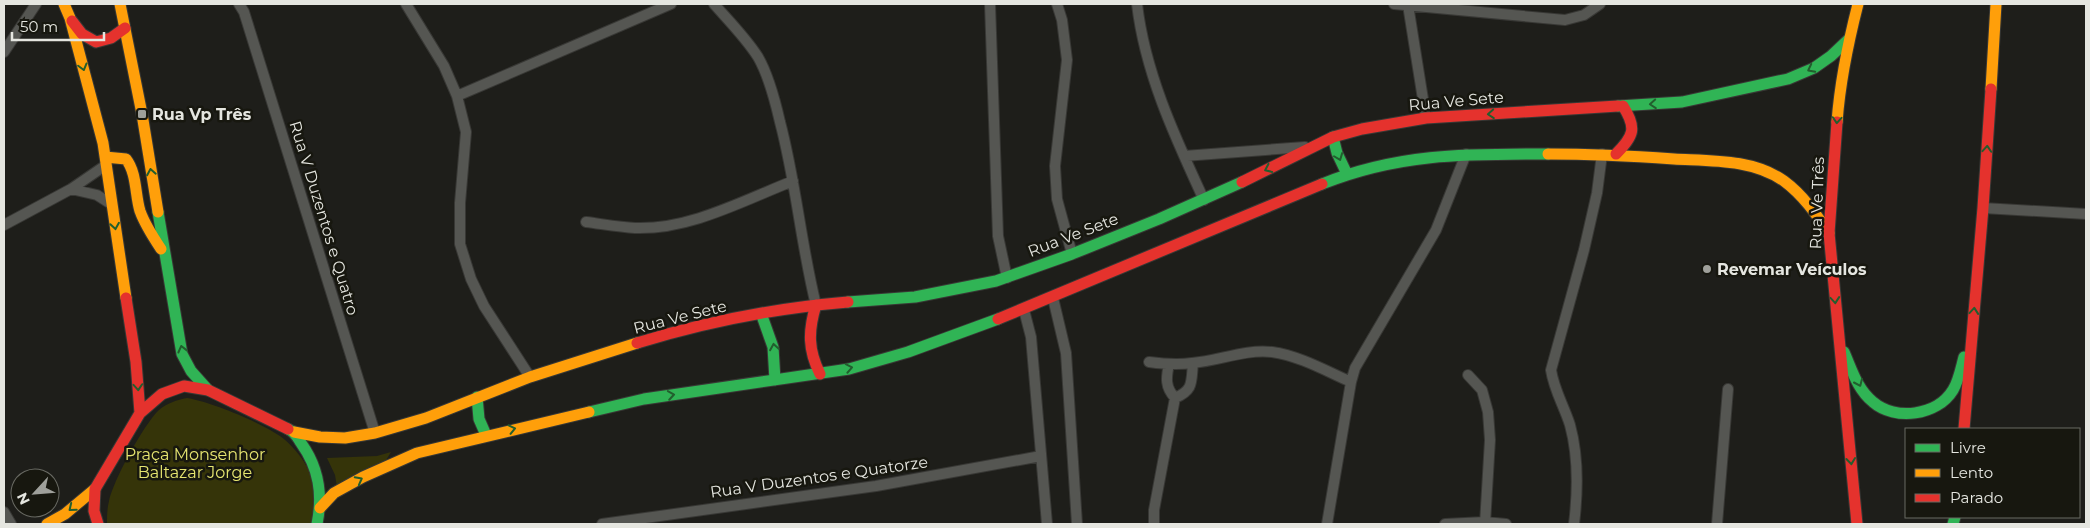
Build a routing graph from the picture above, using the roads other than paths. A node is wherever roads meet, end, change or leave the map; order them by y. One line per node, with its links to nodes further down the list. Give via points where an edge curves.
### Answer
1 (36, 4): 19 (street)
2 (64, 4): 16 (main road)
3 (120, 4): 17 (main road)
4 (406, 4): 20 (street, via 444,66)
5 (671, 4): 20 (street)
6 (714, 4): 31 (street, via 758,57 778,110)
7 (990, 4): 42 (street, via 998,236)
8 (1057, 4): 41 (street, via 1067,60 1055,166 1057,199)
9 (1137, 4): 28 (street, via 1140,33 1161,102)
10 (1394, 4): 14 (street)
11 (1600, 4): 14 (street, via 1565,20)
12 (1858, 4): 18 (main road, Rua Ve Três)
13 (1996, 4): 35 (main road, one-way to 13)
14 (1408, 5): 22 (street)
15 (243, 6): 64 (street, Rua V Duzentos e Quatro)
16 (70, 18): 17 (main road, via 82,34 96,42 111,38); 29 (main road, one-way to 29)
17 (125, 28): 40 (main road, one-way to 17)
18 (1849, 39): 21 (main road, Rua Ve Sete, one-way to 21, via 1814,68 1788,79 1682,102); 39 (main road, Rua Ve Três, one-way to 39, via 1839,97)
19 (4, 52)
20 (457, 96): 54 (street, via 466,132 460,244 484,306)
21 (1623, 106): 22 (main road, Rua Ve Sete, one-way to 22); 27 (main road, via 1634,128 1630,141)
22 (1426, 118): 23 (main road, Rua Ve Sete, via 1362,129)
23 (1333, 138): 24 (main road, Rua Ve Sete); 30 (main road, one-way to 30)
24 (1316, 146): 28 (street); 33 (main road, Rua Ve Sete, one-way to 33)
25 (1466, 154): 26 (main road); 30 (main road, via 1410,159); 56 (street, via 1436,230 1355,368)
26 (1602, 154): 27 (main road); 82 (street, via 1584,250 1551,370 1575,448 1578,490)
27 (1616, 154): 39 (main road, via 1736,163 1759,168 1784,181 1811,206)
28 (1184, 156): 33 (street)
29 (105, 161): 32 (street); 34 (main road); 40 (main road, via 126,159 131,165 140,210)
30 (1347, 174): 43 (main road)
31 (793, 181): 37 (street, via 701,217 672,224 636,228); 44 (street)
32 (70, 189): 34 (street, via 86,192); 38 (street)
33 (1204, 200): 41 (main road, Rua Ve Sete)
34 (112, 204): 61 (main road, one-way to 61, via 136,362)
35 (1983, 208): 36 (street); 47 (main road, one-way to 35)
36 (2086, 214)
37 (586, 222)
38 (4, 226)
39 (1829, 233): 48 (main road, Rua Ve Três, one-way to 48)
40 (165, 254): 58 (main road, one-way to 40, via 191,371 182,354)
41 (1072, 254): 42 (main road, Rua Ve Sete)
42 (1007, 278): 44 (main road, Rua Ve Sete, via 915,296)
43 (1053, 298): 45 (main road); 77 (street, via 1066,353)
44 (816, 306): 46 (main road, Rua Ve Sete); 52 (main road, via 808,341 812,360)
45 (1024, 310): 52 (main road, one-way to 45, via 873,363); 66 (street, via 1031,336)
46 (762, 316): 54 (main road, Rua Ve Sete, via 715,322 666,334); 55 (main road, one-way to 46, via 775,350)
47 (1971, 337): 48 (main road, one-way to 47, via 1863,393 1887,412 1911,413 1927,410 1952,391); 62 (main road)
48 (1839, 339): 84 (main road, Rua Ve Três, one-way to 84)
49 (1149, 362): 51 (street)
50 (1193, 363): 51 (street); 56 (street, via 1245,353 1272,352 1303,360); 60 (street, via 1190,388)
51 (1169, 364): 60 (street, via 1168,391)
52 (820, 374): 55 (main road)
53 (1468, 374): 70 (street, via 1482,390 1488,412 1490,440)
54 (530, 377): 59 (main road, Rua Ve Sete)
55 (774, 380): 65 (main road, one-way to 55, via 644,399)
56 (1351, 382): 79 (street)
57 (1728, 389): 83 (street)
58 (208, 390): 61 (main road, via 184,386 162,394); 63 (main road, Rua Ve Sete)
59 (477, 397): 64 (main road, Rua Ve Sete, via 426,418); 65 (main road, via 478,419)
60 (1175, 398): 78 (street)
61 (140, 413): 67 (main road)
62 (1964, 428)
63 (294, 432): 64 (main road, Rua Ve Sete, via 320,438); 68 (main road, via 316,470)
64 (375, 433)
65 (486, 435): 68 (main road, one-way to 65, via 334,493 416,453)
66 (1041, 456): 75 (street, Rua V Duzentos e Quatorze, via 876,486); 76 (street)
67 (95, 489): 72 (main road, one-way to 72, via 65,514); 73 (main road, via 94,511)
68 (320, 508): 74 (main road)
69 (4, 512): 71 (street)
70 (1485, 523): 80 (street); 81 (street)
71 (10, 524)
72 (47, 524)
73 (98, 524)
74 (317, 524)
75 (602, 524)
76 (1047, 524)
77 (1077, 524)
78 (1154, 524)
79 (1327, 524)
80 (1445, 524)
81 (1506, 524)
82 (1574, 524)
83 (1717, 524)
84 (1858, 524)

